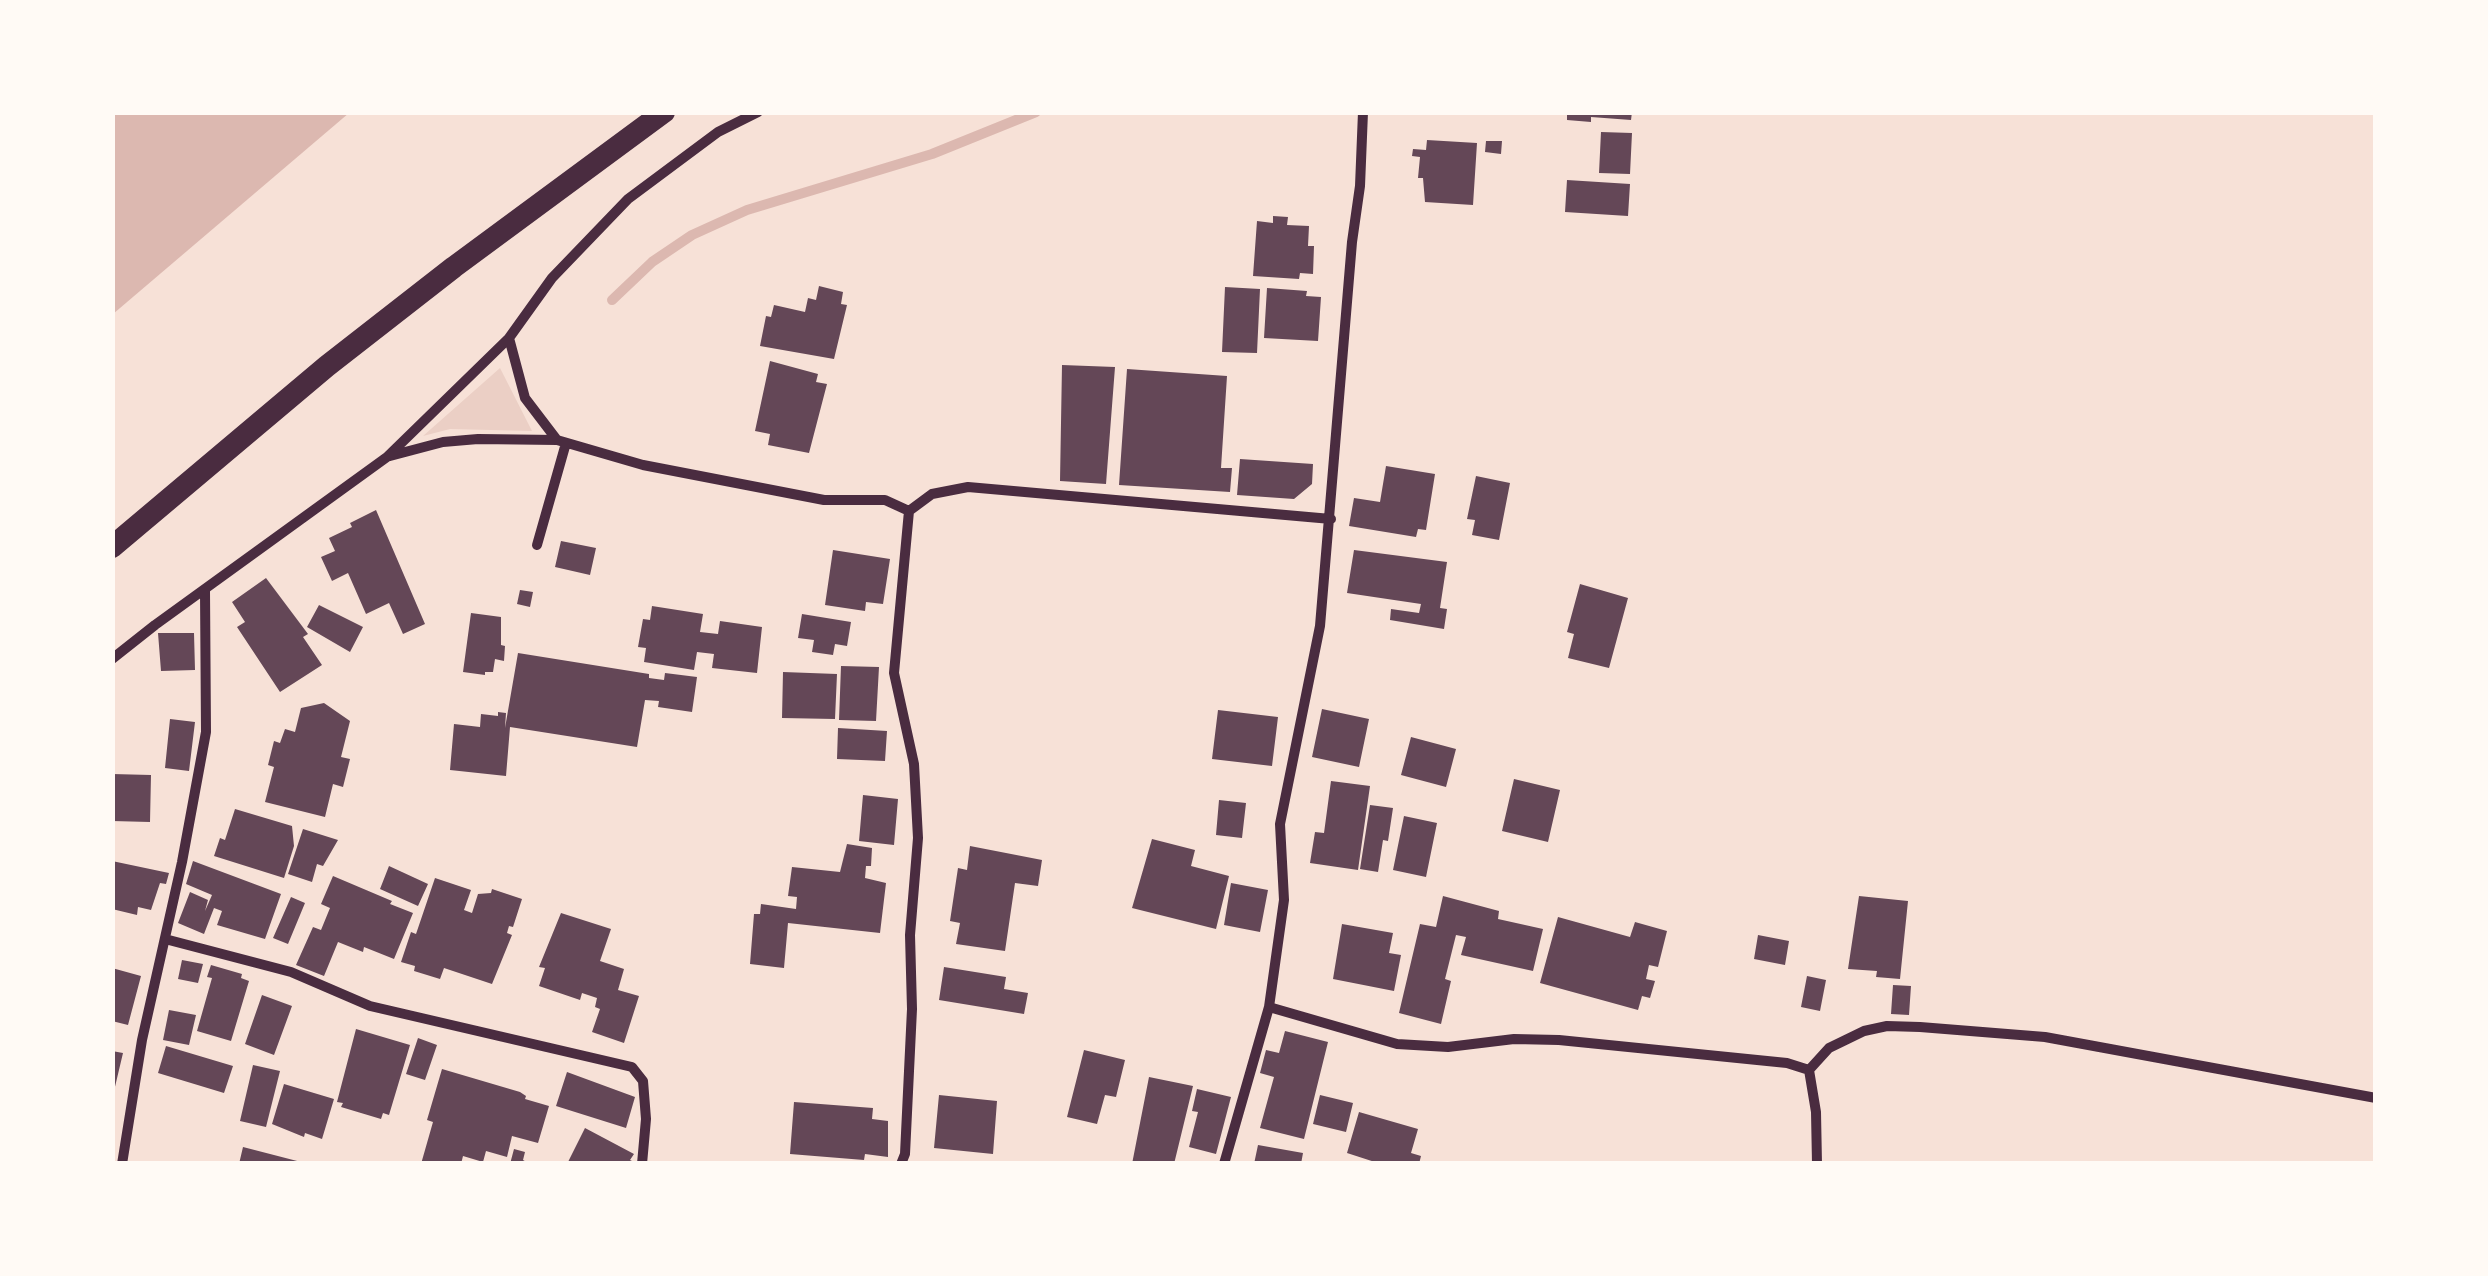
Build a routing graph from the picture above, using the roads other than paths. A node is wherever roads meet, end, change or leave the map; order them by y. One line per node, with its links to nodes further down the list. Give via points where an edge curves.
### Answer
1 (664, 112): 10 (highway, via 327,366)
2 (758, 112): 4 (street, via 718,132 628,198 552,278)
3 (1363, 112): 8 (street)
4 (509, 338): 5 (street, via 525,398); 6 (street)
5 (561, 441): 6 (street, via 443,442); 7 (street, via 643,465 824,500 885,500); 9 (street)
6 (386, 457): 11 (street)
7 (909, 511): 8 (street, via 932,494 968,487); 19 (street, via 894,673 914,764 918,838)
8 (1330, 519): 14 (street, via 1320,626 1280,824 1284,900)
9 (538, 544)
10 (112, 547)
11 (205, 591): 12 (street); 13 (street, via 206,732)
12 (112, 660)
13 (165, 939): 17 (street, via 292,972 370,1006 632,1068 643,1082); 18 (street)
14 (1269, 1007): 15 (street, via 1398,1044 1448,1048 1559,1040); 20 (street)
15 (1809, 1070): 16 (street, via 1829,1048 1864,1031 1920,1027 2045,1037); 21 (street)
16 (2376, 1098)
17 (646, 1162)
18 (122, 1164)
19 (901, 1164)
20 (1224, 1164)
21 (1817, 1164)

